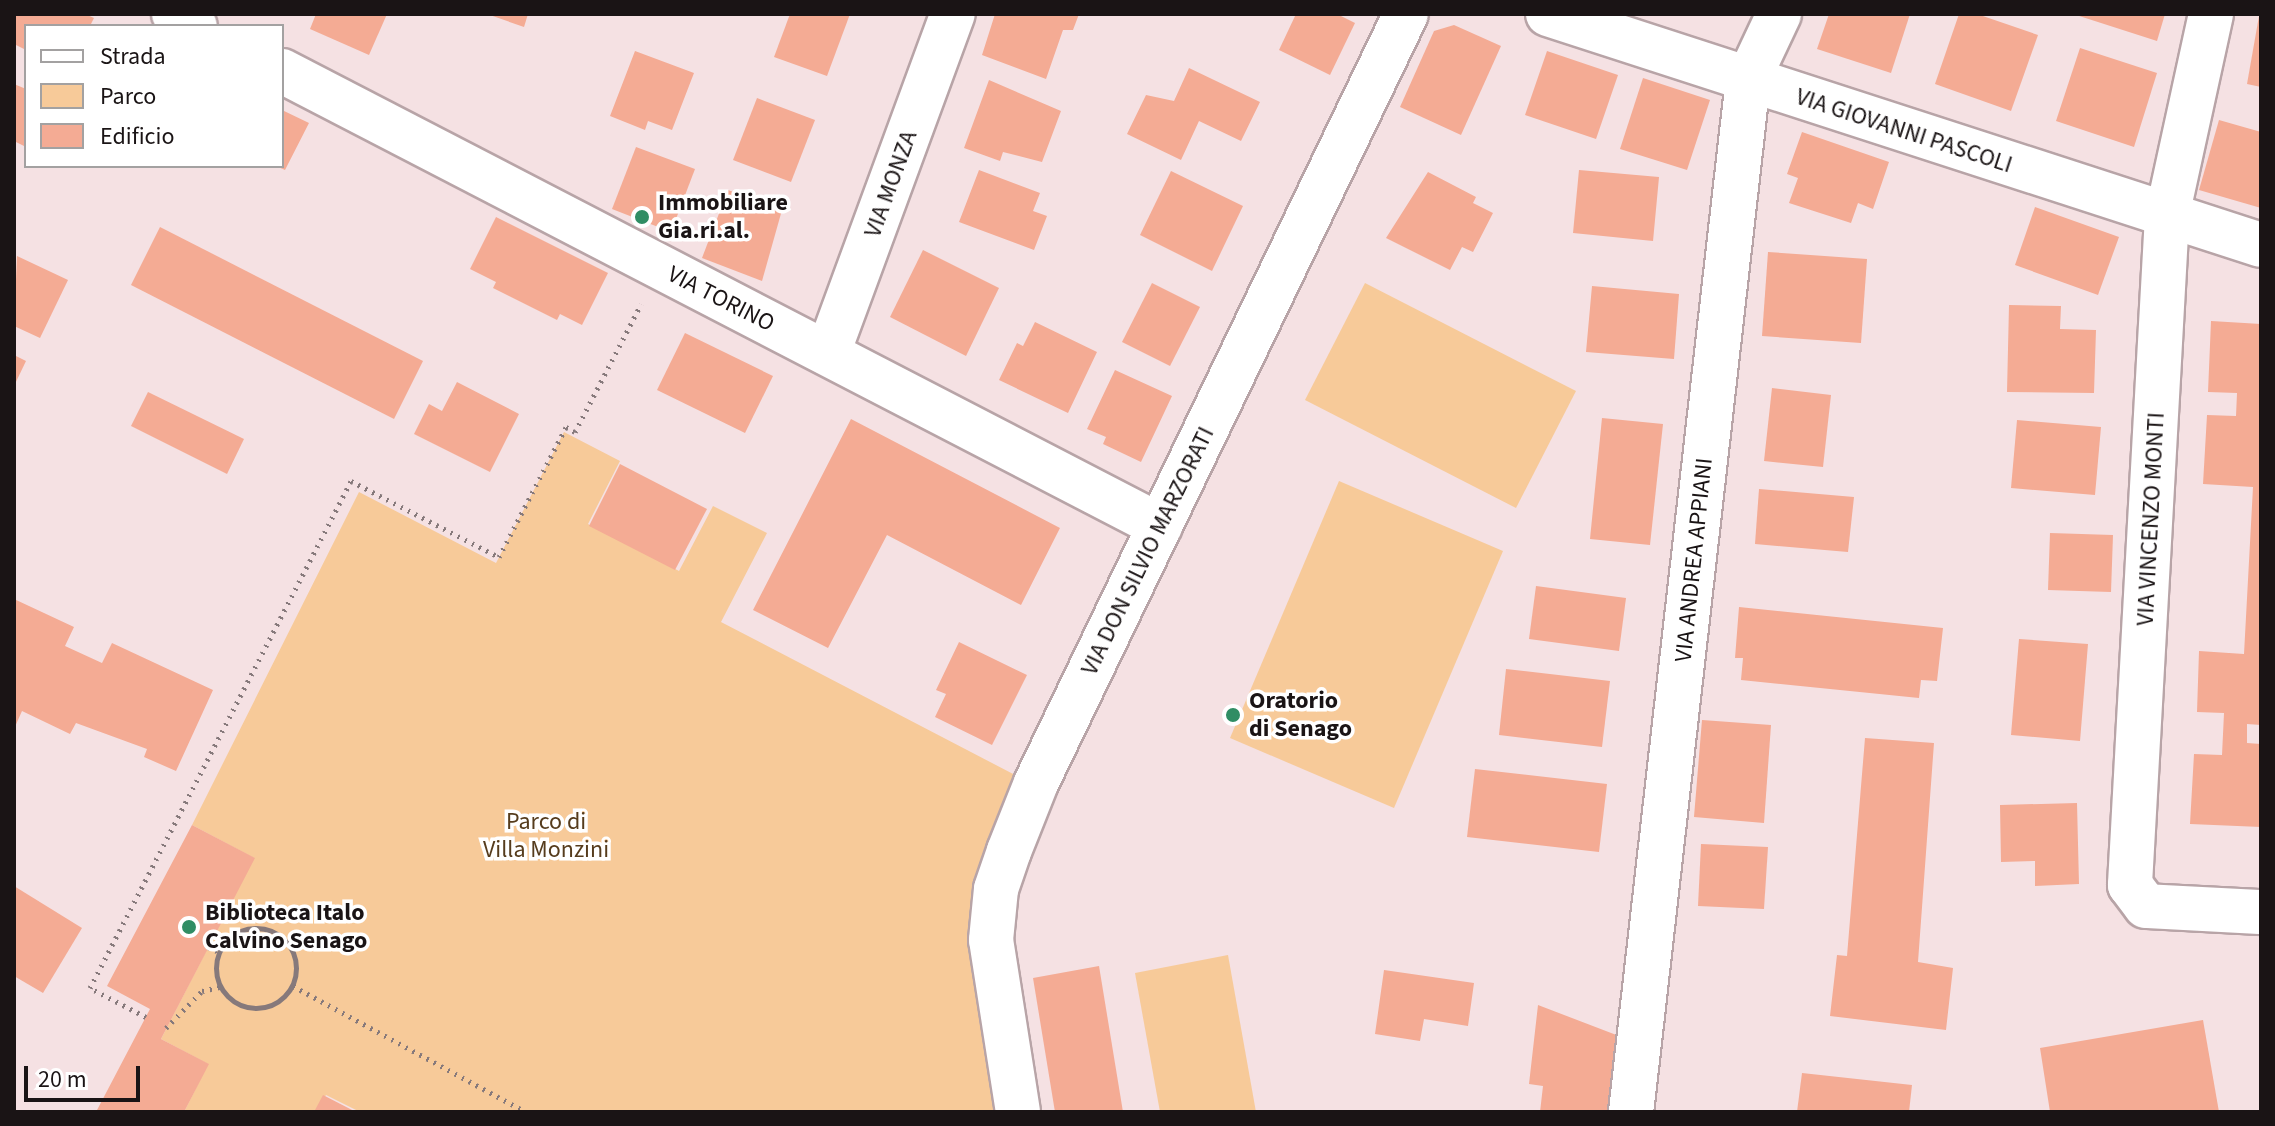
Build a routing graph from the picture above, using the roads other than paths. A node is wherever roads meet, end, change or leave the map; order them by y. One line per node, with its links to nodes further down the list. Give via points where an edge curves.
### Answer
1 (174, 14): 7 (street)
2 (953, 14): 12 (street, VIA MONZA)
3 (1406, 14): 13 (street, VIA DON SILVIO MARZORATI)
4 (1548, 14): 9 (street, VIA GIOVANNI PASCOLI)
5 (1779, 14): 9 (street, VIA ANDREA APPIANI)
6 (2211, 14): 10 (street, VIA VINCENZO MONTI)
7 (192, 24)
8 (284, 72): 12 (street, VIA TORINO)
9 (1748, 80): 10 (street, VIA GIOVANNI PASCOLI); 16 (street, VIA ANDREA APPIANI)
10 (2167, 216): 11 (street, VIA GIOVANNI PASCOLI); 14 (street, VIA VINCENZO MONTI, via 2130,885 2146,906)
11 (2261, 245)
12 (828, 353): 13 (street, VIA TORINO)
13 (1160, 526): 15 (street, VIA DON SILVIO MARZORATI, via 1036,783 996,889 991,940)
14 (2261, 912)
15 (1018, 1112)
16 (1631, 1112)

